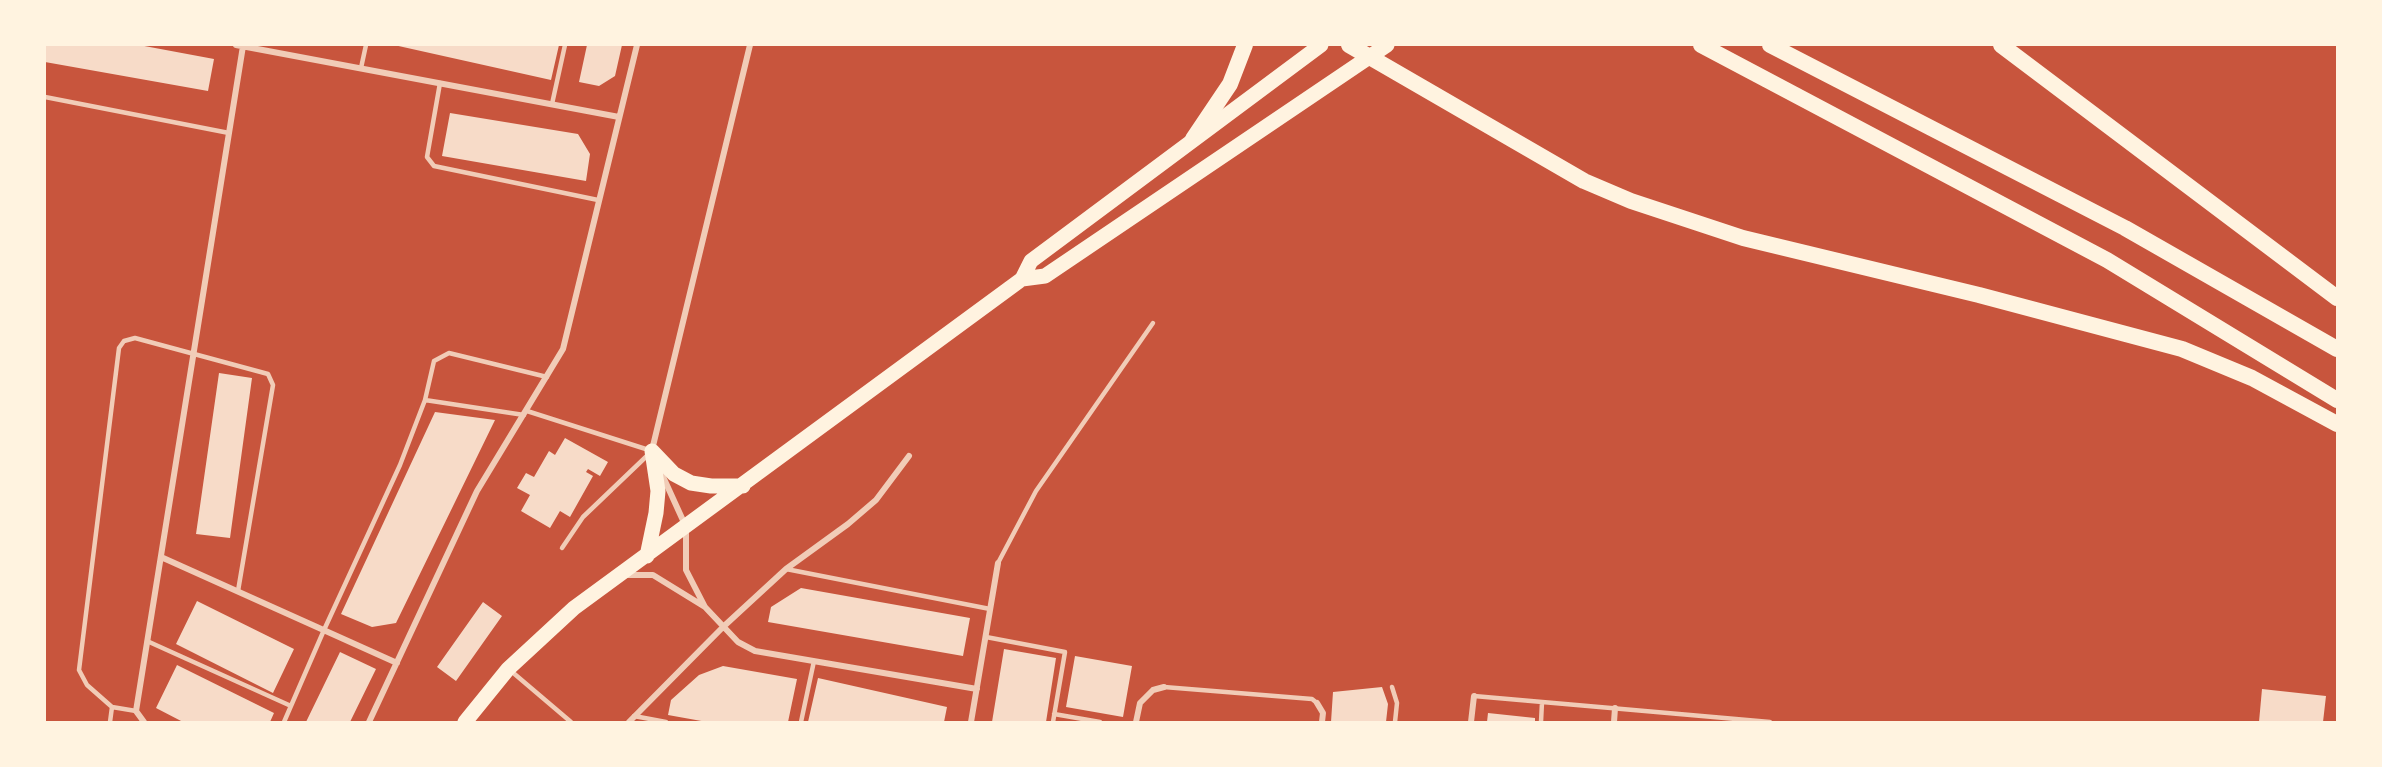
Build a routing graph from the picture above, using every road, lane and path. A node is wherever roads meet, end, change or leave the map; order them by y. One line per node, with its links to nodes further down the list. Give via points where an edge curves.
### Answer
1 (366, 45): 14 (lane)
2 (565, 45): 17 (lane)
3 (637, 45): 18 (street)
4 (750, 45): 32 (street)
5 (1245, 45): 20 (highway, via 1230,84)
6 (1321, 45): 20 (main road)
7 (1349, 45): 13 (highway)
8 (1386, 45): 13 (main road)
9 (1701, 45): 29 (highway, via 2107,260)
10 (1770, 45): 25 (highway, via 2125,228)
11 (2001, 45): 23 (highway)
12 (239, 46): 14 (street); 19 (street)
13 (1370, 57): 22 (main road, via 1045,276); 31 (highway, via 1584,181 1631,201 1743,238 2182,349 2252,378)
14 (361, 68): 15 (street)
15 (440, 83): 17 (street); 21 (lane, via 427,157 434,166)
16 (45, 97): 19 (lane)
17 (552, 104): 18 (street)
18 (619, 117): 21 (street)
19 (229, 133): 26 (street)
20 (1193, 139): 22 (main road, via 1030,261)
21 (598, 200): 27 (street, via 569,330)
22 (1022, 279): 34 (main road)
23 (2337, 298)
24 (1153, 324): 39 (lane, via 1036,491)
25 (2337, 349)
26 (194, 353): 38 (street); 42 (lane, via 268,374 273,385); 59 (lane, via 135,338 124,341 119,348 79,670 87,685)
27 (548, 378): 28 (lane, via 449,353 434,361); 30 (street)
28 (425, 400): 30 (lane); 46 (lane, via 400,465)
29 (2337, 400)
30 (526, 413): 32 (lane); 50 (street, via 477,491)
31 (2337, 424)
32 (652, 451): 34 (main road, via 674,474 691,483); 35 (street); 36 (lane, via 583,517); 37 (main road, via 658,491)
33 (909, 456): 40 (street, via 876,500)
34 (743, 486): 35 (main road)
35 (686, 527): 37 (main road); 43 (street, via 686,570)
36 (562, 548)
37 (647, 556): 41 (main road)
38 (161, 557): 42 (street); 48 (street)
39 (998, 563): 44 (street)
40 (786, 569): 44 (lane); 45 (street)
41 (619, 575): 43 (street, via 653,575); 51 (main road, via 574,608)
42 (238, 591): 46 (street)
43 (705, 607): 45 (street)
44 (990, 609): 47 (street)
45 (723, 627): 49 (street, via 755,651); 64 (street)
46 (324, 630): 50 (street); 58 (lane)
47 (986, 637): 54 (street); 62 (lane, via 1065,652)
48 (147, 641): 58 (lane); 61 (street)
49 (814, 661): 54 (street); 73 (lane)
50 (397, 663): 68 (street)
51 (508, 669): 69 (main road); 70 (lane)
52 (1164, 687): 57 (lane, via 1312,699); 77 (street, via 1153,690 1140,703)
53 (1392, 687): 79 (lane, via 1397,703)
54 (977, 689): 74 (street)
55 (1474, 696): 56 (lane); 80 (street)
56 (1542, 702): 60 (lane); 81 (lane)
57 (1317, 703): 78 (street, via 1323,713)
58 (291, 706): 67 (lane)
59 (112, 707): 61 (lane); 65 (lane)
60 (1615, 708): 63 (lane); 82 (street)
61 (136, 711): 66 (street)
62 (1054, 714): 75 (lane); 76 (lane)
63 (1687, 715): 83 (lane); 84 (lane)
64 (634, 716): 71 (street); 72 (lane)
65 (111, 722)
66 (144, 722)
67 (284, 722)
68 (369, 722)
69 (465, 722)
70 (571, 722)
71 (629, 722)
72 (666, 722)
73 (801, 722)
74 (971, 722)
75 (1053, 722)
76 (1100, 722)
77 (1137, 722)
78 (1322, 722)
79 (1395, 722)
80 (1471, 722)
81 (1541, 722)
82 (1614, 722)
83 (1687, 722)
84 (1770, 722)

